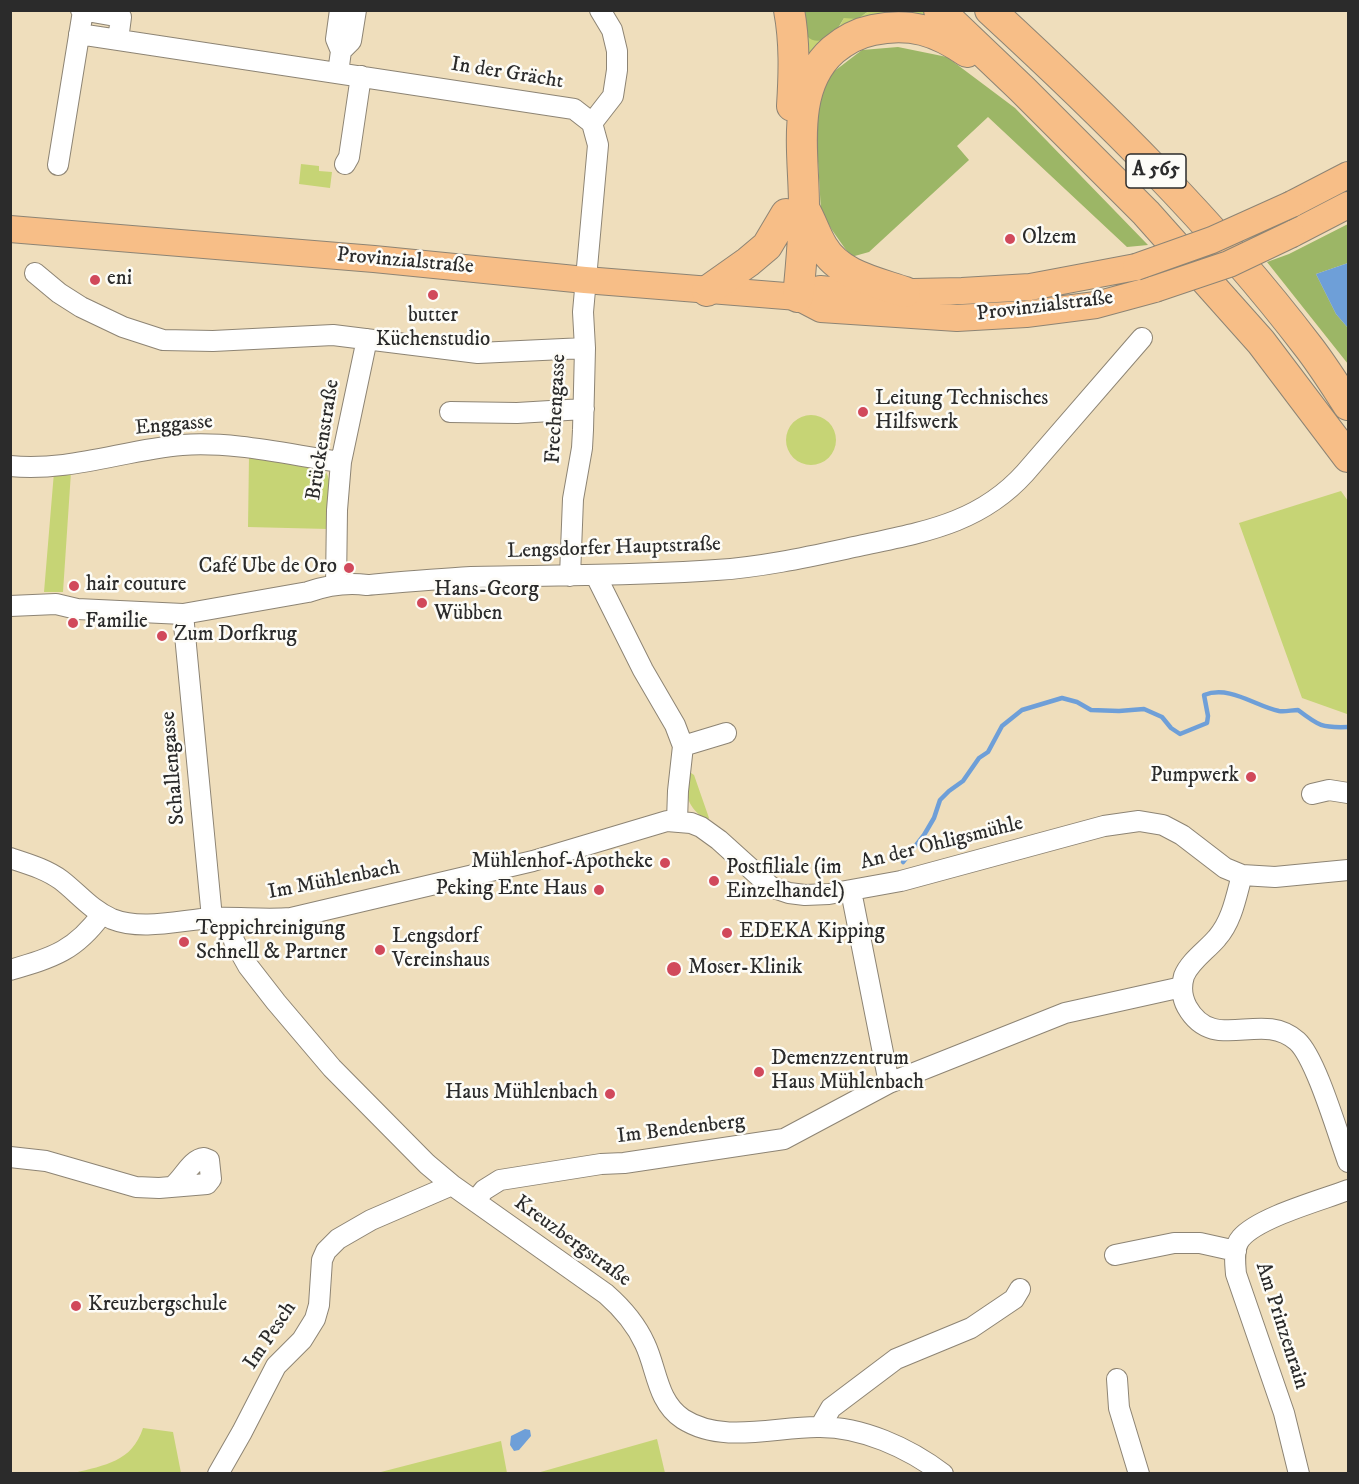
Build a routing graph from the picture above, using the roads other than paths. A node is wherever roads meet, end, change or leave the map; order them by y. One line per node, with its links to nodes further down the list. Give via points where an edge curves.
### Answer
1 (340, 10): 10 (street, via 336,39)
2 (356, 10): 10 (street, via 351,42)
3 (600, 10): 14 (street, via 612,30 617,70 613,96)
4 (789, 10): 19 (highway, via 794,66 790,160)
5 (939, 10): 13 (highway, A 565)
6 (990, 10): 28 (highway, A 565, via 1071,84 1177,193 1244,267)
7 (82, 11): 8 (street); 9 (street, via 121,17)
8 (79, 34): 9 (street, In der Grächt); 16 (street)
9 (118, 40): 11 (street, In der Grächt)
10 (341, 51): 11 (street)
11 (338, 73): 12 (street, In der Grächt)
12 (361, 76): 14 (street, In der Grächt, via 574,109); 15 (street)
13 (1022, 89): 19 (highway, via 949,39 914,27 865,31 844,41 825,57 808,85); 34 (highway, A 565, via 1146,213 1261,342)
14 (592, 123): 22 (street, via 598,145)
15 (345, 164)
16 (58, 165)
17 (1348, 175): 24 (main road, Provinzialstraße, bridge, via 1212,240 1136,267 1030,287)
18 (1348, 205): 25 (main road, Provinzialstraße, bridge, via 1229,264 1096,305 957,318 821,309)
19 (795, 211): 23 (highway, via 767,246); 24 (highway, via 836,263 854,274); 25 (highway)
20 (10, 229): 22 (main road, Provinzialstraße)
21 (35, 273): 27 (street, via 81,308 163,340 333,335)
22 (585, 280): 23 (main road, Provinzialstraße); 29 (street, Frechengasse)
23 (707, 291): 25 (main road, Provinzialstraße)
24 (905, 292): 25 (main road, Provinzialstraße, via 820,289)
25 (790, 297)
26 (1142, 338): 38 (street, Lengsdorfer Hauptstraße, via 1017,482 992,503 956,522 819,554 731,569)
27 (366, 339): 29 (street, via 478,353); 35 (street, Brückenstraße)
28 (1307, 346): 30 (highway); 31 (highway, A 565)
29 (585, 348): 32 (street, Frechengasse)
30 (1348, 382)
31 (1348, 405)
32 (584, 410): 33 (street); 37 (street, Frechengasse, via 573,499)
33 (450, 412)
34 (1348, 457)
35 (341, 462): 36 (street, Enggasse, via 201,444 60,466); 39 (street, Brückenstraße)
36 (10, 465)
37 (570, 576): 38 (street, Lengsdorfer Hauptstraße); 39 (street, Lengsdorfer Hauptstraße)
38 (596, 576): 43 (street)
39 (336, 585): 41 (street, Lengsdorfer Hauptstraße)
40 (10, 606): 41 (street, Lengsdorfer Hauptstraße, via 56,604 77,609)
41 (183, 614): 52 (street, Schallengasse)
42 (726, 733): 43 (street)
43 (683, 746): 46 (street)
44 (1348, 793): 45 (street, via 1329,790)
45 (1312, 794)
46 (676, 821): 50 (street, An der Ohligsmühle, via 691,823 710,833 771,887 805,895); 52 (street, Im Mühlenbach, via 655,823 533,861 291,918)
47 (10, 858): 51 (street, Im Mühlenbach, via 49,873)
48 (1348, 870): 49 (street, An der Ohligsmühle, via 1275,877)
49 (1242, 875): 50 (street, An der Ohligsmühle, via 1225,868 1163,825 1139,821 1104,826 934,874); 54 (street, via 1232,912 1218,937 1184,975)
50 (851, 891): 55 (street)
51 (102, 914): 52 (street, Im Mühlenbach, via 119,921 147,924); 53 (street, via 66,950)
52 (221, 918): 58 (street, Kreuzbergstraße, via 248,966 332,1068)
53 (10, 970)
54 (1182, 987): 55 (street, Im Bendenberg, via 1065,1013); 57 (street, via 1192,1016 1202,1024 1216,1030 1276,1028 1299,1042 1316,1074)
55 (889, 1083): 61 (street, Im Bendenberg, via 784,1139 500,1180)
56 (10, 1157): 59 (street, via 46,1161 136,1187)
57 (1348, 1162)
58 (452, 1185): 61 (street, Kreuzbergstraße); 67 (street, Im Pesch, via 371,1220 338,1239 326,1251 315,1319 302,1340 276,1366)
59 (172, 1187)
60 (1348, 1190): 62 (street, Am Prinzenrain, via 1255,1226 1240,1239)
61 (475, 1201): 66 (street, Kreuzbergstraße, via 620,1307 646,1346 657,1386 681,1418 711,1431 730,1433)
62 (1236, 1251): 63 (street, via 1200,1243); 70 (street, Am Prinzenrain, via 1236,1274 1284,1413)
63 (1115, 1255)
64 (1020, 1289): 66 (street, via 1014,1299 971,1328 896,1359 831,1408)
65 (1117, 1379): 69 (street, via 1119,1408)
66 (820, 1426): 68 (street, Kreuzbergstraße, via 892,1443)
67 (218, 1473)
68 (943, 1473)
69 (1139, 1473)
70 (1299, 1473)

